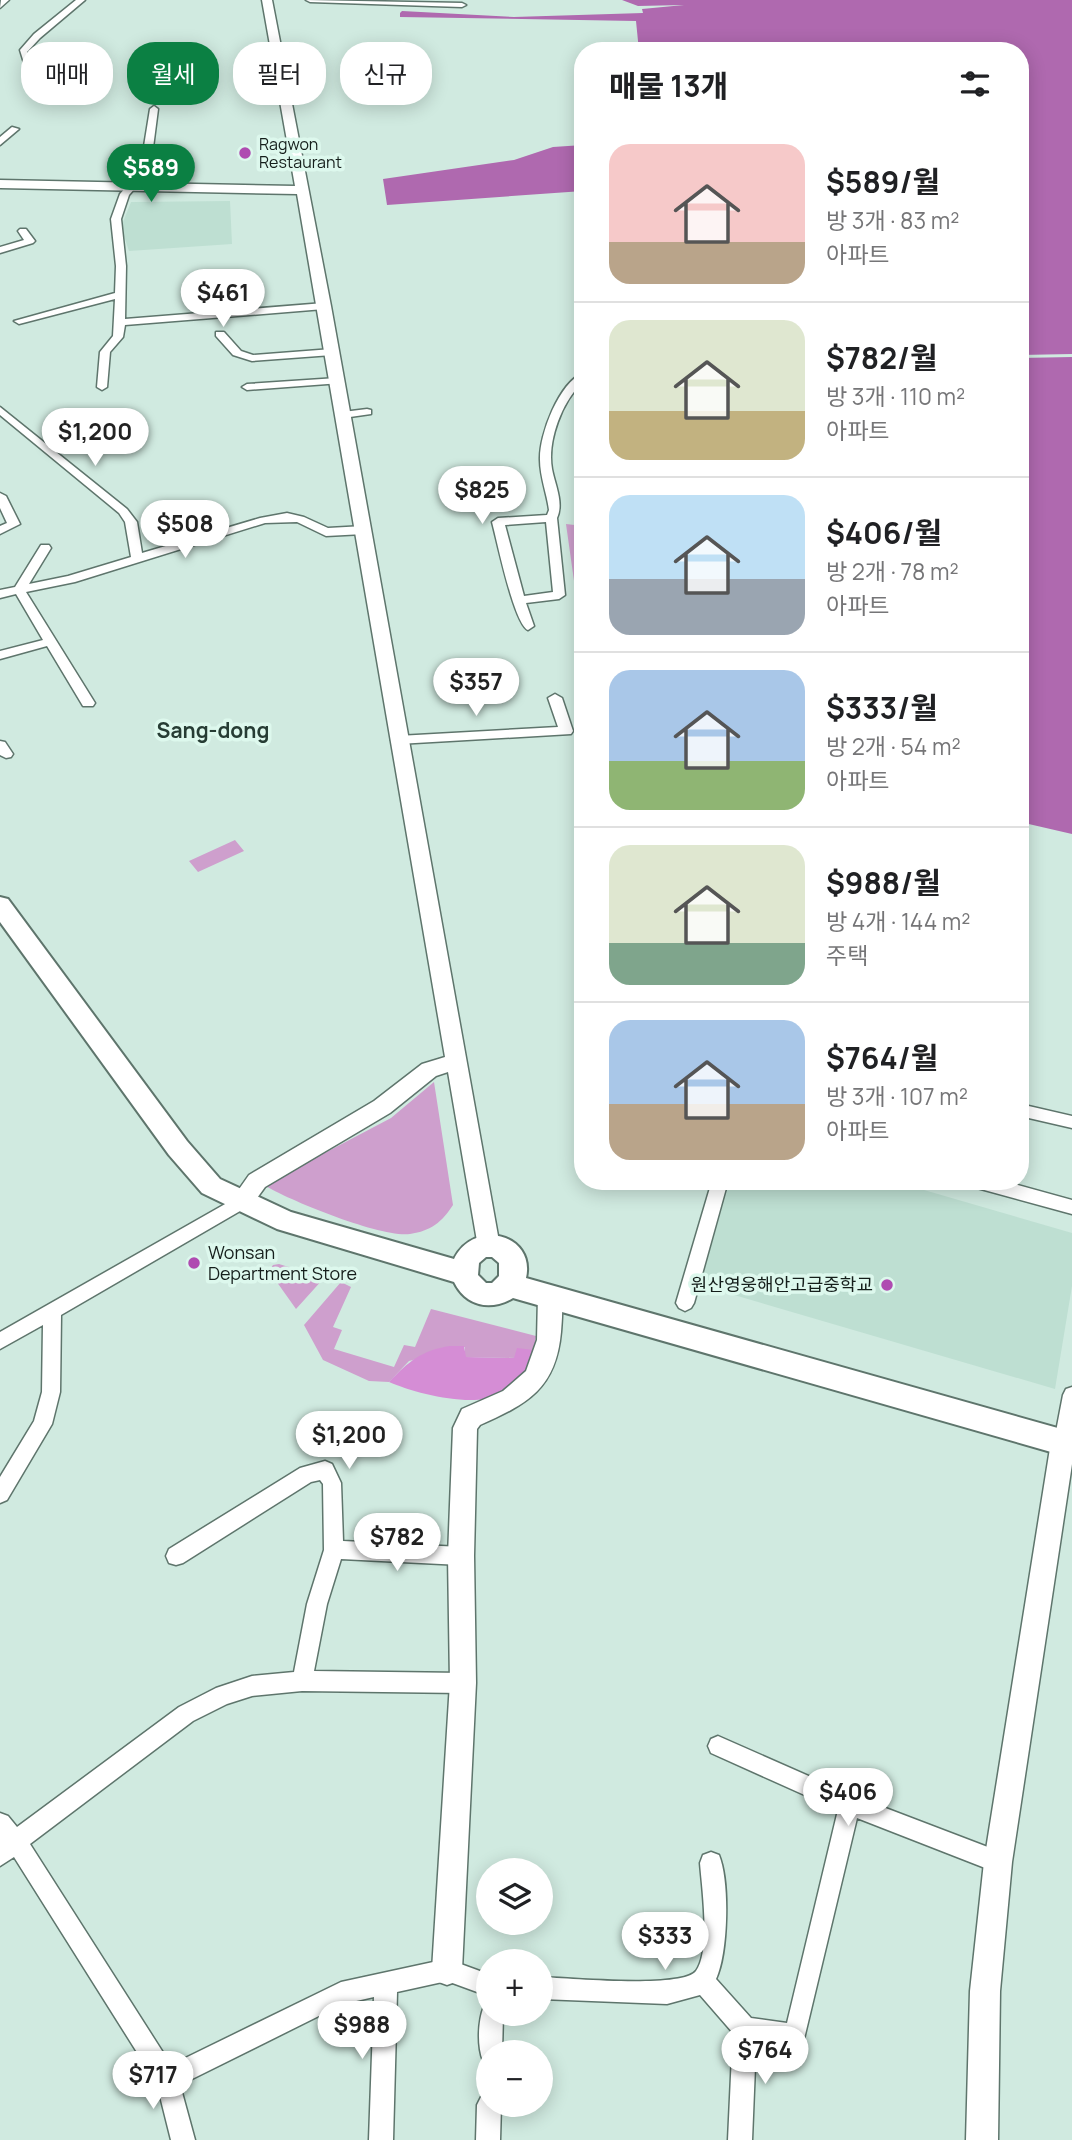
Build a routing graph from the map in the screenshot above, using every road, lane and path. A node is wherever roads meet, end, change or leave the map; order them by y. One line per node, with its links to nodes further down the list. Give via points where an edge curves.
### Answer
1 (5, 0): 6 (street)
2 (81, 0): 7 (street)
3 (267, 0): 13 (main road)
4 (310, 0): 5 (street)
5 (462, 5)
6 (0, 6)
7 (32, 42)
8 (153, 109): 12 (street, via 145,171)
9 (15, 128): 10 (street)
10 (0, 142)
11 (0, 184): 12 (main road)
12 (131, 187): 13 (main road); 16 (street, via 116,219)
13 (303, 190): 17 (main road)
14 (23, 231): 15 (street, via 30,241)
15 (0, 250)
16 (121, 295): 18 (street); 19 (street)
17 (324, 306): 19 (street); 21 (main road)
18 (19, 321)
19 (120, 322): 24 (street, via 118,337 105,352)
20 (220, 334): 21 (street, via 237,353 252,358)
21 (332, 352): 22 (main road)
22 (337, 381): 25 (street); 28 (main road)
23 (574, 384): 30 (street, via 565,392 546,452 555,510)
24 (102, 387)
25 (247, 387)
26 (0, 410): 34 (street, via 123,511 131,522)
27 (367, 412): 28 (street)
28 (344, 415): 32 (main road)
29 (0, 496): 31 (street, via 14,524)
30 (551, 518): 37 (street, via 559,595); 37 (street, via 498,523)
31 (0, 530)
32 (364, 530): 34 (street, via 326,532 287,516); 43 (main road)
33 (45, 548): 35 (street)
34 (137, 558): 35 (street)
35 (19, 590): 36 (street); 39 (street)
36 (0, 594)
37 (519, 600): 38 (street)
38 (528, 626)
39 (49, 642): 40 (street); 42 (street)
40 (0, 655)
41 (555, 698): 43 (street, via 566,731)
42 (88, 702)
43 (398, 740): 45 (main road)
44 (0, 905): 50 (highway, via 178,1148 211,1186)
45 (454, 1062): 50 (main road, via 429,1070 382,1107 257,1181); 52 (main road)
46 (1029, 1112): 47 (street)
47 (1072, 1122)
48 (717, 1190): 56 (street)
49 (1010, 1190): 51 (street)
50 (241, 1202): 53 (highway, via 286,1221); 57 (street)
51 (1072, 1207)
52 (489, 1247): 53 (highway, via 469,1255); 54 (highway, via 513,1260 516,1273)
53 (462, 1273): 54 (highway, via 468,1285 481,1292 496,1292)
54 (509, 1285): 55 (highway)
55 (550, 1296): 60 (highway); 64 (main road, via 551,1337 531,1384 511,1400 471,1417 466,1428)
56 (685, 1303)
57 (52, 1311): 58 (street); 61 (street, via 51,1392 43,1424)
58 (0, 1341)
59 (1072, 1395): 60 (street)
60 (1068, 1444): 71 (main road)
61 (0, 1494)
62 (334, 1550): 63 (street, via 332,1483 325,1469 307,1474); 64 (street); 65 (street, via 317,1604)
63 (176, 1556)
64 (461, 1556): 66 (main road)
65 (302, 1681): 66 (street); 70 (street, via 252,1686 186,1714)
66 (463, 1682): 73 (main road)
67 (718, 1746): 68 (street)
68 (850, 1805): 71 (street); 78 (street, via 796,2031)
69 (0, 1824): 70 (street)
70 (8, 1848): 79 (street)
71 (998, 1862): 85 (main road, via 985,1991)
72 (711, 1863): 74 (street, via 713,1941 711,1962)
73 (447, 1970): 75 (street); 76 (street)
74 (702, 1980): 77 (street, via 667,1993); 78 (street)
75 (476, 1981)
76 (386, 1982): 79 (street, via 341,1993); 82 (street)
77 (553, 1988)
78 (746, 2029): 84 (street)
79 (167, 2078): 81 (street)
80 (489, 2117): 83 (street)
81 (183, 2140)
82 (381, 2140)
83 (488, 2140)
84 (740, 2140)
85 (982, 2140)

